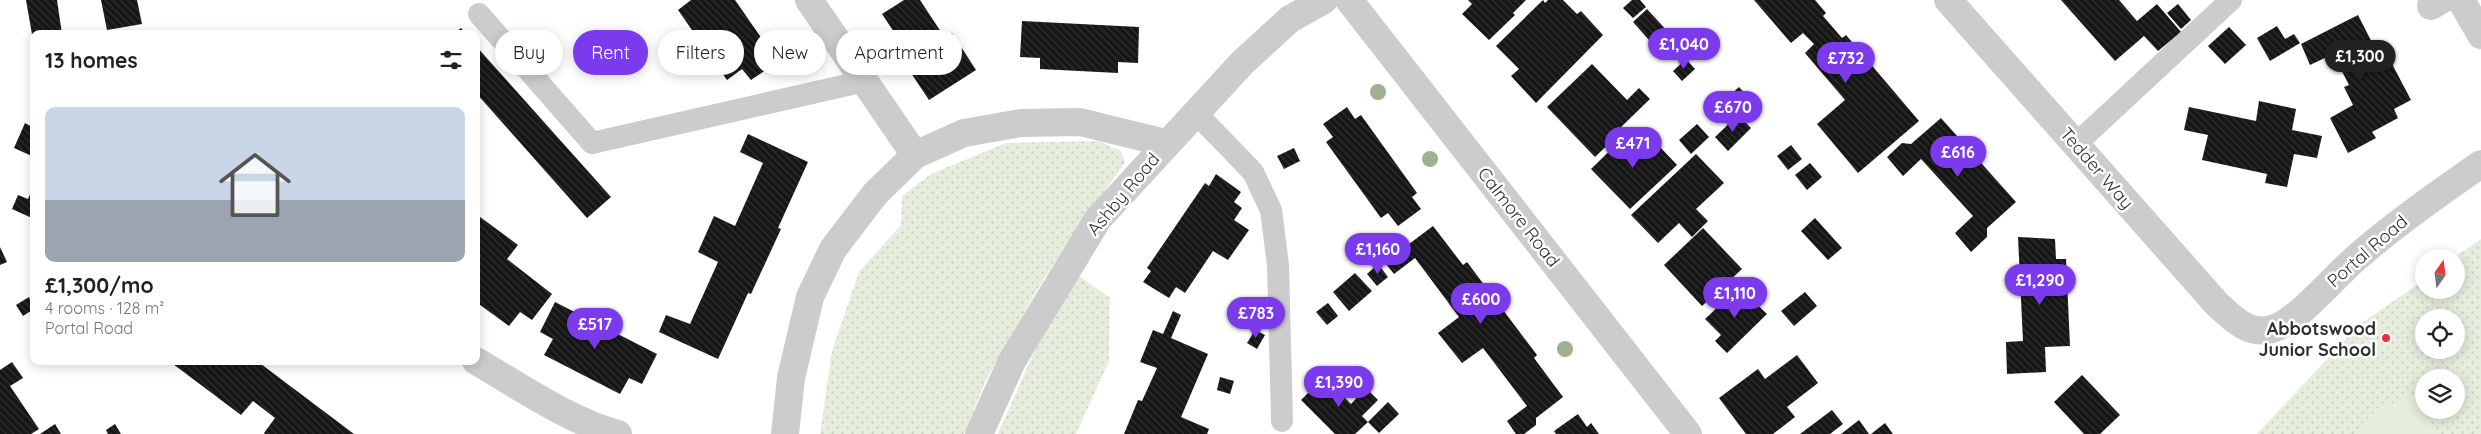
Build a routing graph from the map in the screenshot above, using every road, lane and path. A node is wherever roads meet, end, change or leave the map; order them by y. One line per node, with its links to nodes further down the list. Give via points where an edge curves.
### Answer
1 (809, 0): 9 (street)
2 (1324, 0): 10 (street, Ashby Road, via 1290,19)
3 (1349, 0): 21 (street, Calmore Road)
4 (1948, 0): 12 (street, Tedder Way)
5 (2231, 0): 12 (lane)
6 (2461, 0): 8 (street)
7 (480, 14): 9 (lane, via 592,143)
8 (2481, 35)
9 (865, 81): 13 (street)
10 (1195, 112): 11 (street, Ashby Road); 17 (lane, via 1253,172 1271,210 1278,265)
11 (1166, 143): 13 (street, via 1080,122 1021,123 964,133); 20 (street, Ashby Road, via 1098,219 1012,361)
12 (2076, 144): 15 (street, Tedder Way, via 2216,303)
13 (915, 155): 19 (street, via 875,194 833,249 810,297 791,378)
14 (2481, 164): 15 (street, Portal Road, via 2404,218 2354,259 2286,323 2271,330)
15 (2252, 331)
16 (480, 363): 18 (street, via 556,407 600,429)
17 (1282, 421)
18 (618, 434)
19 (785, 434)
20 (979, 434)
21 (1688, 434)

